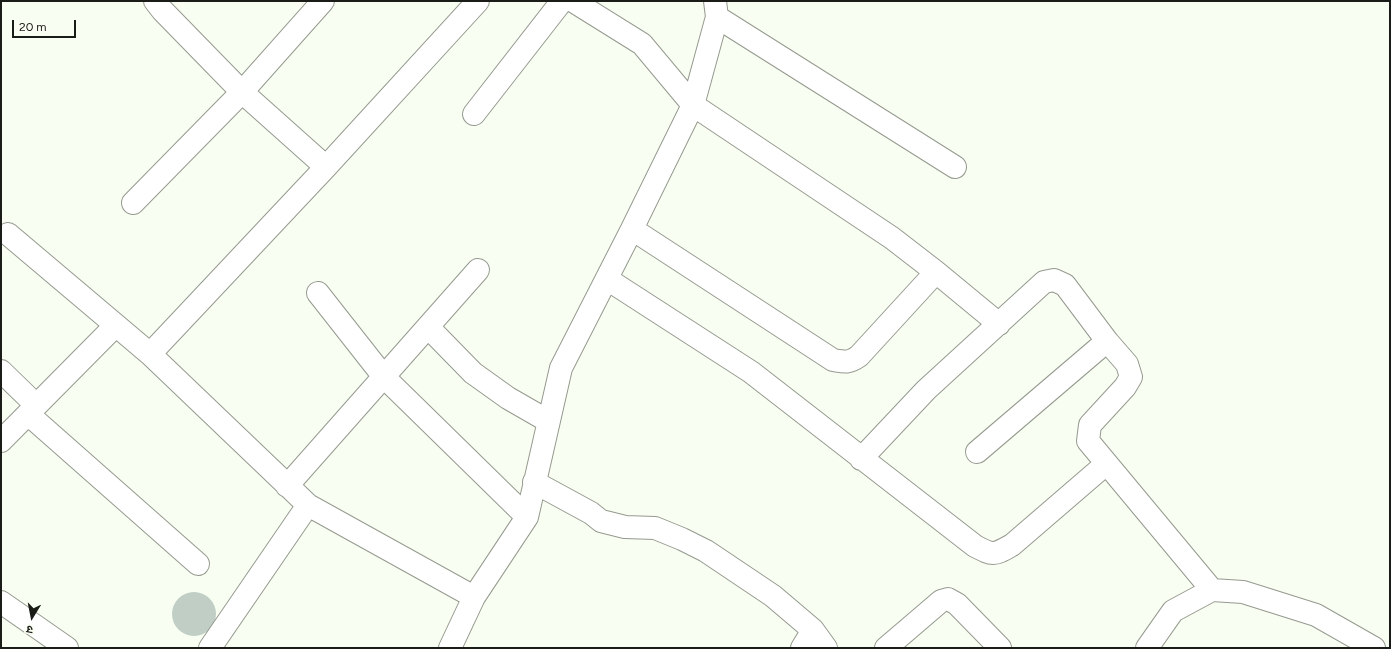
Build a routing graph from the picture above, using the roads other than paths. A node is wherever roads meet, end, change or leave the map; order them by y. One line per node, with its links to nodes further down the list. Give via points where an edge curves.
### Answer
1 (323, 1): 7 (street)
2 (478, 1): 10 (street)
3 (562, 1): 9 (street)
4 (573, 1): 8 (street, via 642,44)
5 (163, 4): 7 (street)
6 (716, 9): 8 (street); 11 (street)
7 (242, 92): 10 (street); 12 (street)
8 (694, 105): 13 (street); 16 (street, via 892,238)
9 (474, 114)
10 (326, 167): 23 (street)
11 (955, 167)
12 (133, 203)
13 (632, 229): 16 (street, via 833,360 842,362 850,362 859,356); 17 (street)
14 (8, 234): 20 (street)
15 (478, 270): 21 (street)
16 (936, 272): 19 (street)
17 (607, 279): 27 (street, via 561,368); 30 (street, via 751,372)
18 (318, 293): 25 (street)
19 (999, 324): 22 (street, via 1044,282 1054,280 1065,285); 30 (street, via 926,390)
20 (116, 325): 23 (street); 26 (street)
21 (428, 327): 25 (street); 27 (street, via 473,373 508,398)
22 (1107, 341): 29 (street); 31 (street, via 1127,364 1131,377 1090,425 1088,441)
23 (150, 354): 33 (street)
24 (1, 371): 26 (street)
25 (384, 377): 33 (street); 35 (street)
26 (32, 410): 28 (street); 36 (street)
27 (548, 421): 32 (street)
28 (1, 441)
29 (977, 452)
30 (861, 459): 31 (street, via 975,546 994,554 1012,545)
31 (1106, 464): 37 (street)
32 (534, 482): 35 (street); 40 (street, via 601,521 625,528 656,528 706,551 773,596)
33 (287, 486): 34 (street)
34 (308, 505): 38 (street); 42 (street)
35 (527, 517): 38 (street)
36 (198, 564)
37 (1212, 590): 47 (street, via 1173,611); 48 (street, via 1243,592 1316,615)
38 (474, 596): 43 (street)
39 (1, 602): 41 (street)
40 (808, 639): 44 (street)
41 (67, 648)
42 (210, 648)
43 (450, 648)
44 (826, 648)
45 (886, 648): 46 (street, via 941,601 948,598)
46 (1000, 648)
47 (1147, 648)
48 (1374, 648)

